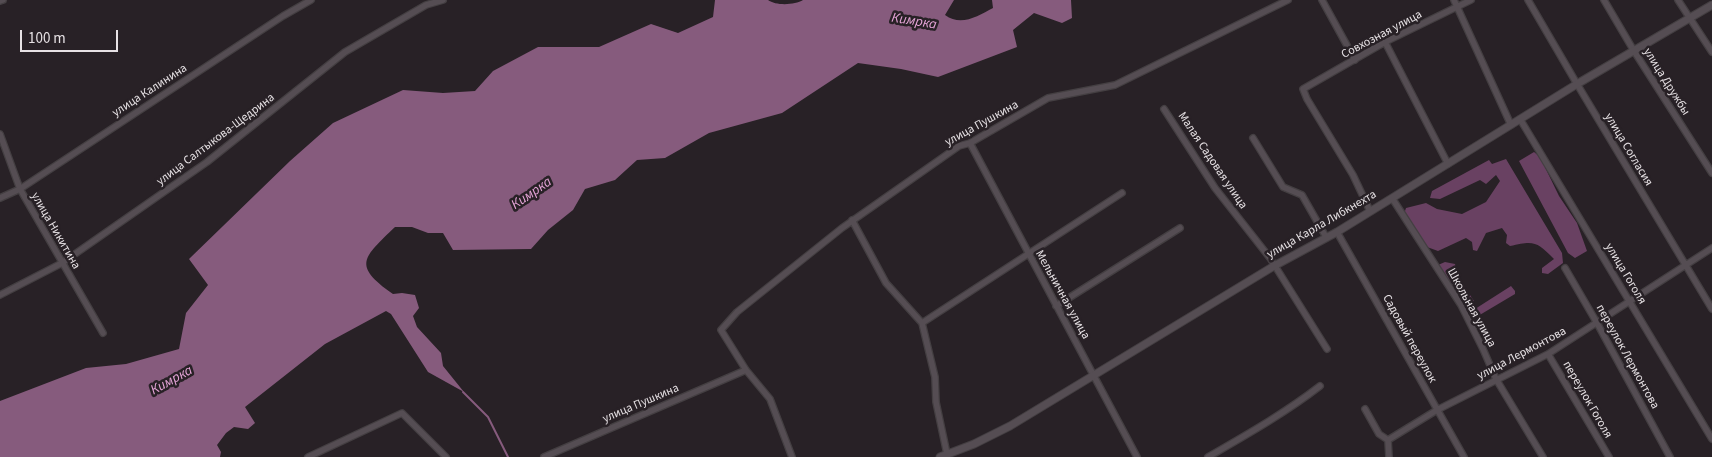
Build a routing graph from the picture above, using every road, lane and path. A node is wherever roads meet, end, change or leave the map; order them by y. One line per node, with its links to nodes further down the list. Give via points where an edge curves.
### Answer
1 (311, 0): 27 (street, улица Калинина)
2 (443, 0): 10 (street, улица Салтыкова-Щедрина)
3 (1288, 0): 24 (street, улица Пушкина, via 1115,85 1048,98)
4 (1322, 0): 17 (street)
5 (1454, 0): 12 (street)
6 (1471, 0): 12 (street, Совхозная улица)
7 (1528, 0): 18 (street, улица Согласия)
8 (1604, 0): 15 (street, улица Дружбы)
9 (1678, 0): 13 (street)
10 (426, 3): 38 (street, улица Салтыкова-Щедрина, via 345,52 207,162)
11 (1712, 5): 13 (street, улица Карла Либкнехта)
12 (1457, 7): 14 (street, Совхозная улица); 21 (street)
13 (1690, 18): 15 (street, улица Карла Либкнехта); 16 (street)
14 (1385, 42): 17 (street, Совхозная улица); 25 (street)
15 (1634, 51): 18 (street, улица Карла Либкнехта); 26 (street, улица Дружбы)
16 (1712, 52)
17 (1355, 60): 31 (street, Совхозная улица, via 1303,89)
18 (1577, 84): 20 (street, улица Карла Либкнехта); 39 (street, улица Согласия)
19 (1164, 109): 40 (street, Малая Садовая улица, via 1215,188)
20 (1520, 119): 21 (street, улица Карла Либкнехта); 43 (street, улица Гоголя)
21 (1511, 125): 25 (street, улица Карла Либкнехта)
22 (0, 134): 27 (street, улица Никитина)
23 (1252, 138): 35 (street, via 1283,187 1302,195)
24 (970, 143): 32 (street, улица Пушкина, via 959,146); 37 (street, Мельничная улица)
25 (1448, 164): 30 (street, улица Карла Либкнехта)
26 (1712, 173)
27 (20, 189): 29 (street, улица Калинина); 38 (street, улица Никитина)
28 (1122, 193): 37 (street)
29 (0, 198)
30 (1392, 198): 31 (street, улица Карла Либкнехта); 53 (street, Школьная улица, via 1461,305)
31 (1370, 211): 34 (street, улица Карла Либкнехта)
32 (852, 220): 46 (street, via 886,284); 51 (street, улица Пушкина, via 736,312 721,330)
33 (1180, 228): 44 (street)
34 (1336, 232): 35 (street, улица Карла Либкнехта); 56 (street, Садовый переулок)
35 (1326, 237): 40 (street, улица Карла Либкнехта)
36 (1712, 248): 39 (street, улица Лермонтова)
37 (1028, 254): 44 (street, Мельничная улица); 46 (street)
38 (62, 262): 42 (street, улица Салтыкова-Щедрина); 48 (street, улица Никитина)
39 (1685, 264): 43 (street, улица Лермонтова); 45 (street, улица Согласия)
40 (1274, 266): 49 (street, Малая Садовая улица); 52 (street, улица Карла Либкнехта)
41 (1565, 268): 47 (street, переулок Лермонтова)
42 (0, 296)
43 (1630, 302): 47 (street, улица Лермонтова); 57 (street, улица Гоголя)
44 (1056, 306): 52 (street, Мельничная улица)
45 (1712, 309)
46 (922, 323): 59 (street, via 935,377 936,402)
47 (1598, 324): 50 (street, улица Лермонтова); 71 (street, переулок Лермонтова)
48 (103, 333)
49 (1327, 349)
50 (1548, 354): 53 (street, улица Лермонтова); 70 (street, переулок Гоголя)
51 (746, 370): 62 (street, улица Пушкина); 63 (street, via 770,399)
52 (1095, 376): 59 (street, улица Карла Либкнехта, via 1010,426); 65 (street, Мельничная улица)
53 (1496, 379): 56 (street, улица Лермонтова); 69 (street, Школьная улица)
54 (1320, 386): 66 (street, via 1251,433)
55 (1366, 409): 58 (street, via 1379,434)
56 (1437, 410): 58 (street, улица Лермонтова); 68 (street, Садовый переулок)
57 (1712, 439)
58 (1388, 440): 67 (street)
59 (947, 454): 64 (street, улица Карла Либкнехта)
60 (308, 457): 61 (street, via 402,412)
61 (446, 457)
62 (544, 457)
63 (792, 457)
64 (940, 457)
65 (1136, 457)
66 (1208, 457)
67 (1389, 457)
68 (1464, 457)
69 (1542, 457)
70 (1609, 457)
71 (1670, 457)

